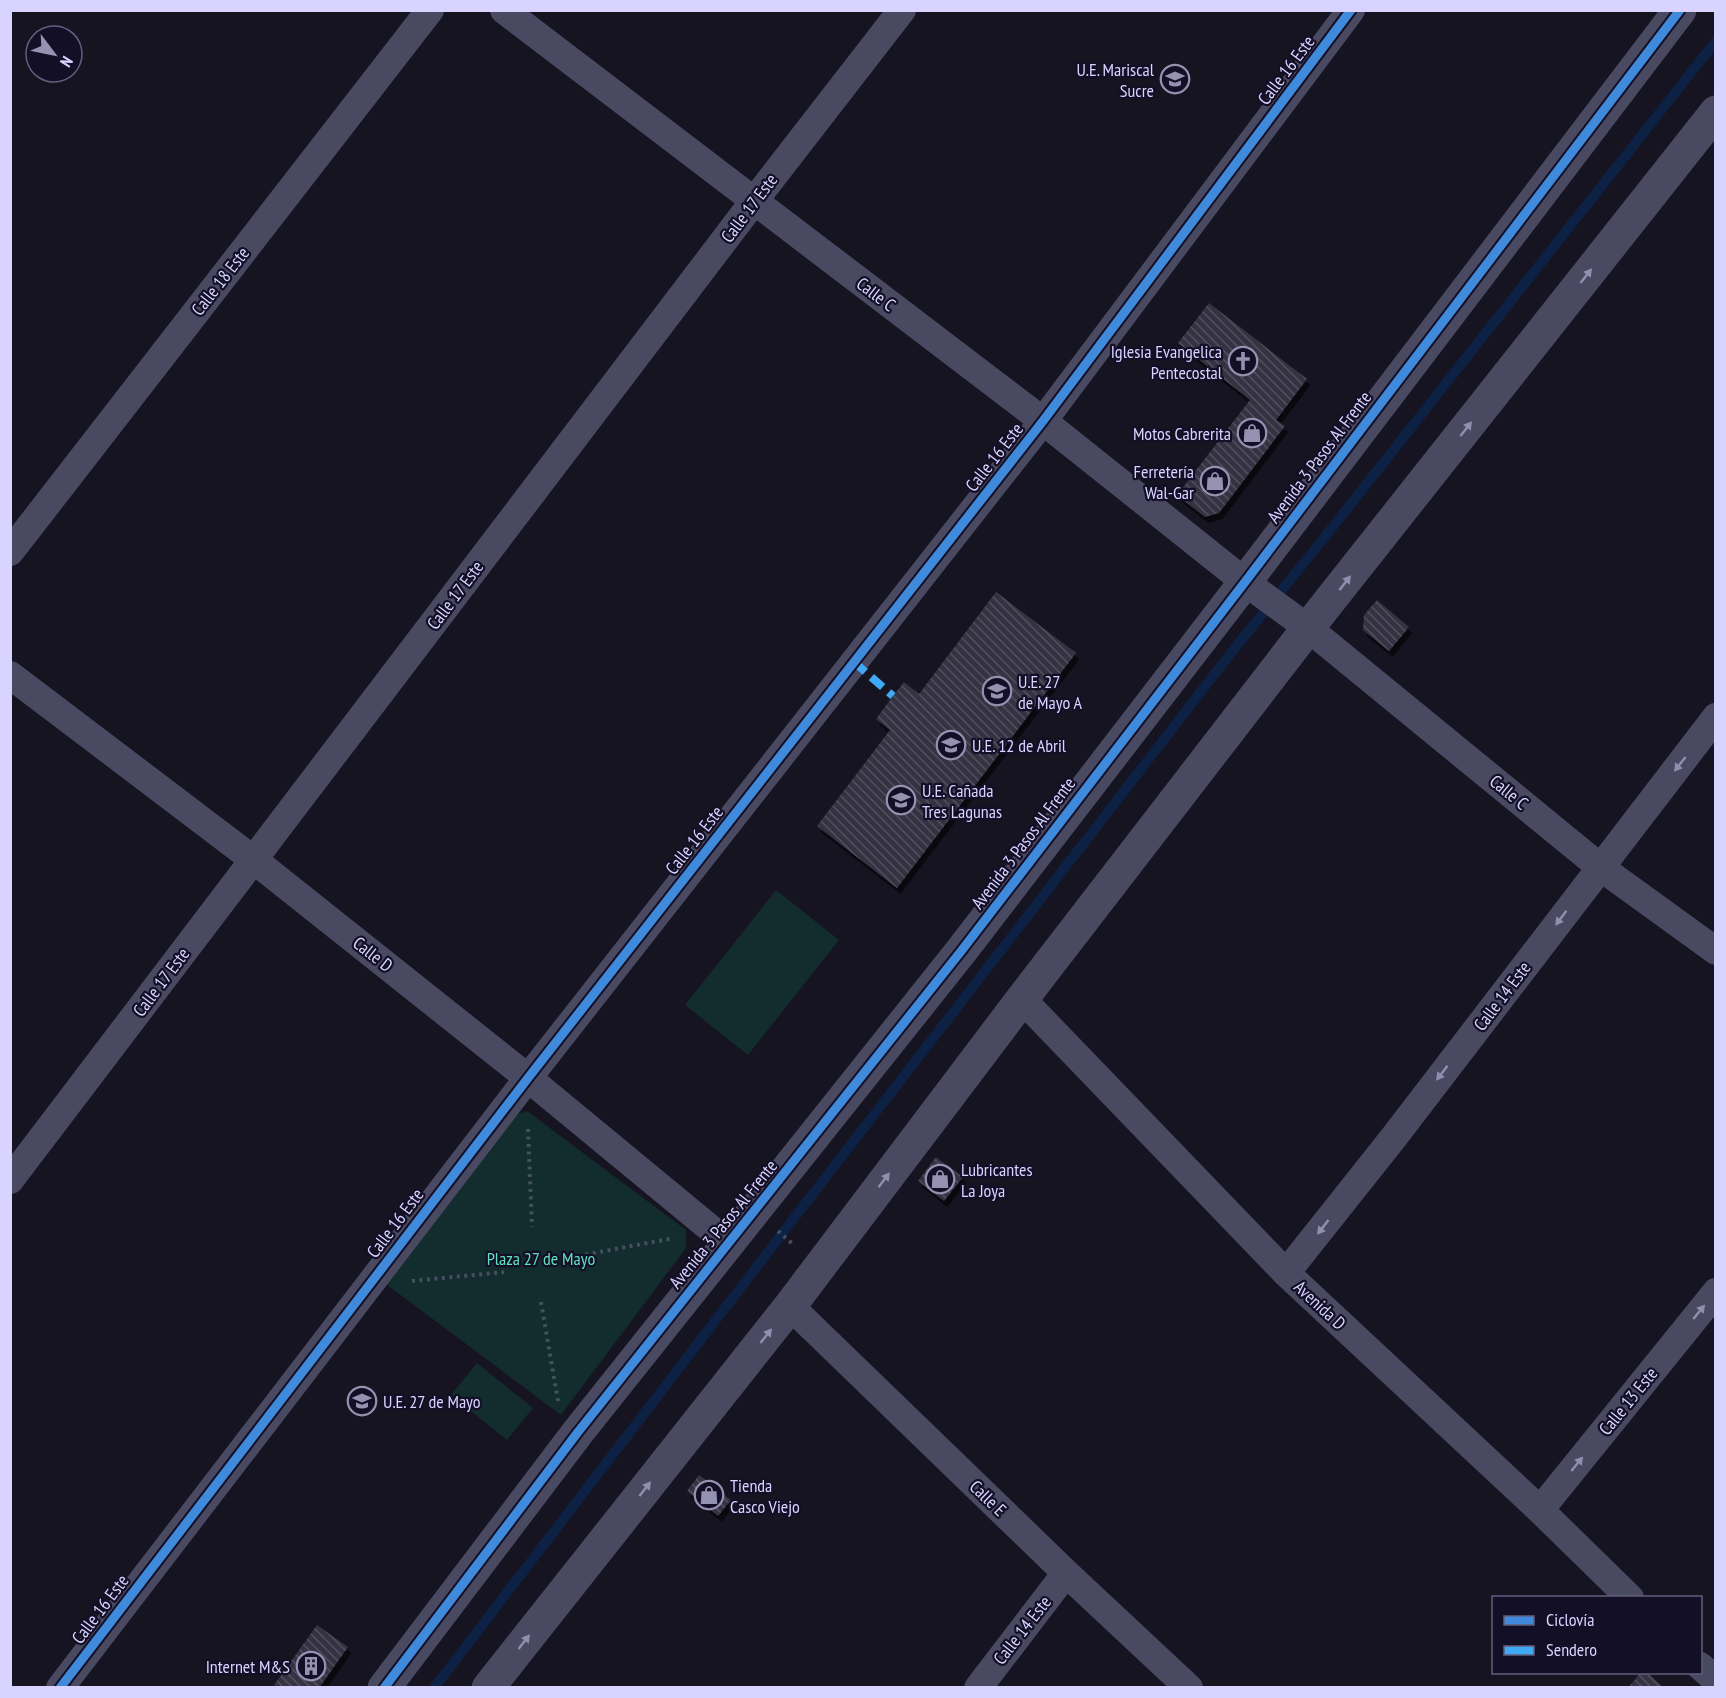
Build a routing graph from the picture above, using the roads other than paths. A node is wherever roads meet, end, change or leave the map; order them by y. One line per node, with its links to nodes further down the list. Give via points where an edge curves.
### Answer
1 (430, 10): 9 (street, Calle 18 Este)
2 (504, 10): 7 (street, Calle C)
3 (902, 10): 7 (street, Calle 17 Este)
4 (1351, 10): 8 (street, Calle 16 Este)
5 (1680, 10): 10 (street, Avenida 3 Pasos Al Frente)
6 (1716, 112): 11 (street, one-way to 6)
7 (754, 201): 8 (street, Calle C); 14 (street, Calle 17 Este)
8 (1043, 421): 10 (street, Calle C); 18 (street, Calle 16 Este)
9 (10, 552)
10 (1251, 586): 11 (street, Calle C); 20 (street, Avenida 3 Pasos Al Frente)
11 (1299, 621): 15 (street, Calle C); 17 (street)
12 (10, 675): 14 (street, Calle D)
13 (1716, 717): 15 (street, Calle 14 Este, one-way to 15)
14 (254, 860): 18 (street, Calle D); 19 (street, Calle 17 Este)
15 (1600, 867): 16 (street, Calle C); 21 (street, Calle 14 Este, one-way to 21)
16 (1716, 951)
17 (1022, 999): 21 (street, Avenida D); 23 (street, one-way to 17)
18 (528, 1078): 20 (street, Calle D); 29 (street, Calle 16 Este)
19 (10, 1180)
20 (728, 1243): 30 (street, Avenida 3 Pasos Al Frente, via 578,1432)
21 (1286, 1273): 24 (street, Avenida D)
22 (1716, 1292): 24 (street, Calle 13 Este, one-way to 22)
23 (790, 1306): 25 (street, Calle E); 31 (street, one-way to 23)
24 (1540, 1510): 26 (street, Avenida D)
25 (1066, 1573): 32 (street, Calle 14 Este); 33 (street, Calle E)
26 (1628, 1596)
27 (1702, 1667): 28 (street)
28 (1716, 1680)
29 (60, 1688)
30 (384, 1688)
31 (488, 1688)
32 (978, 1688)
33 (1189, 1688)

